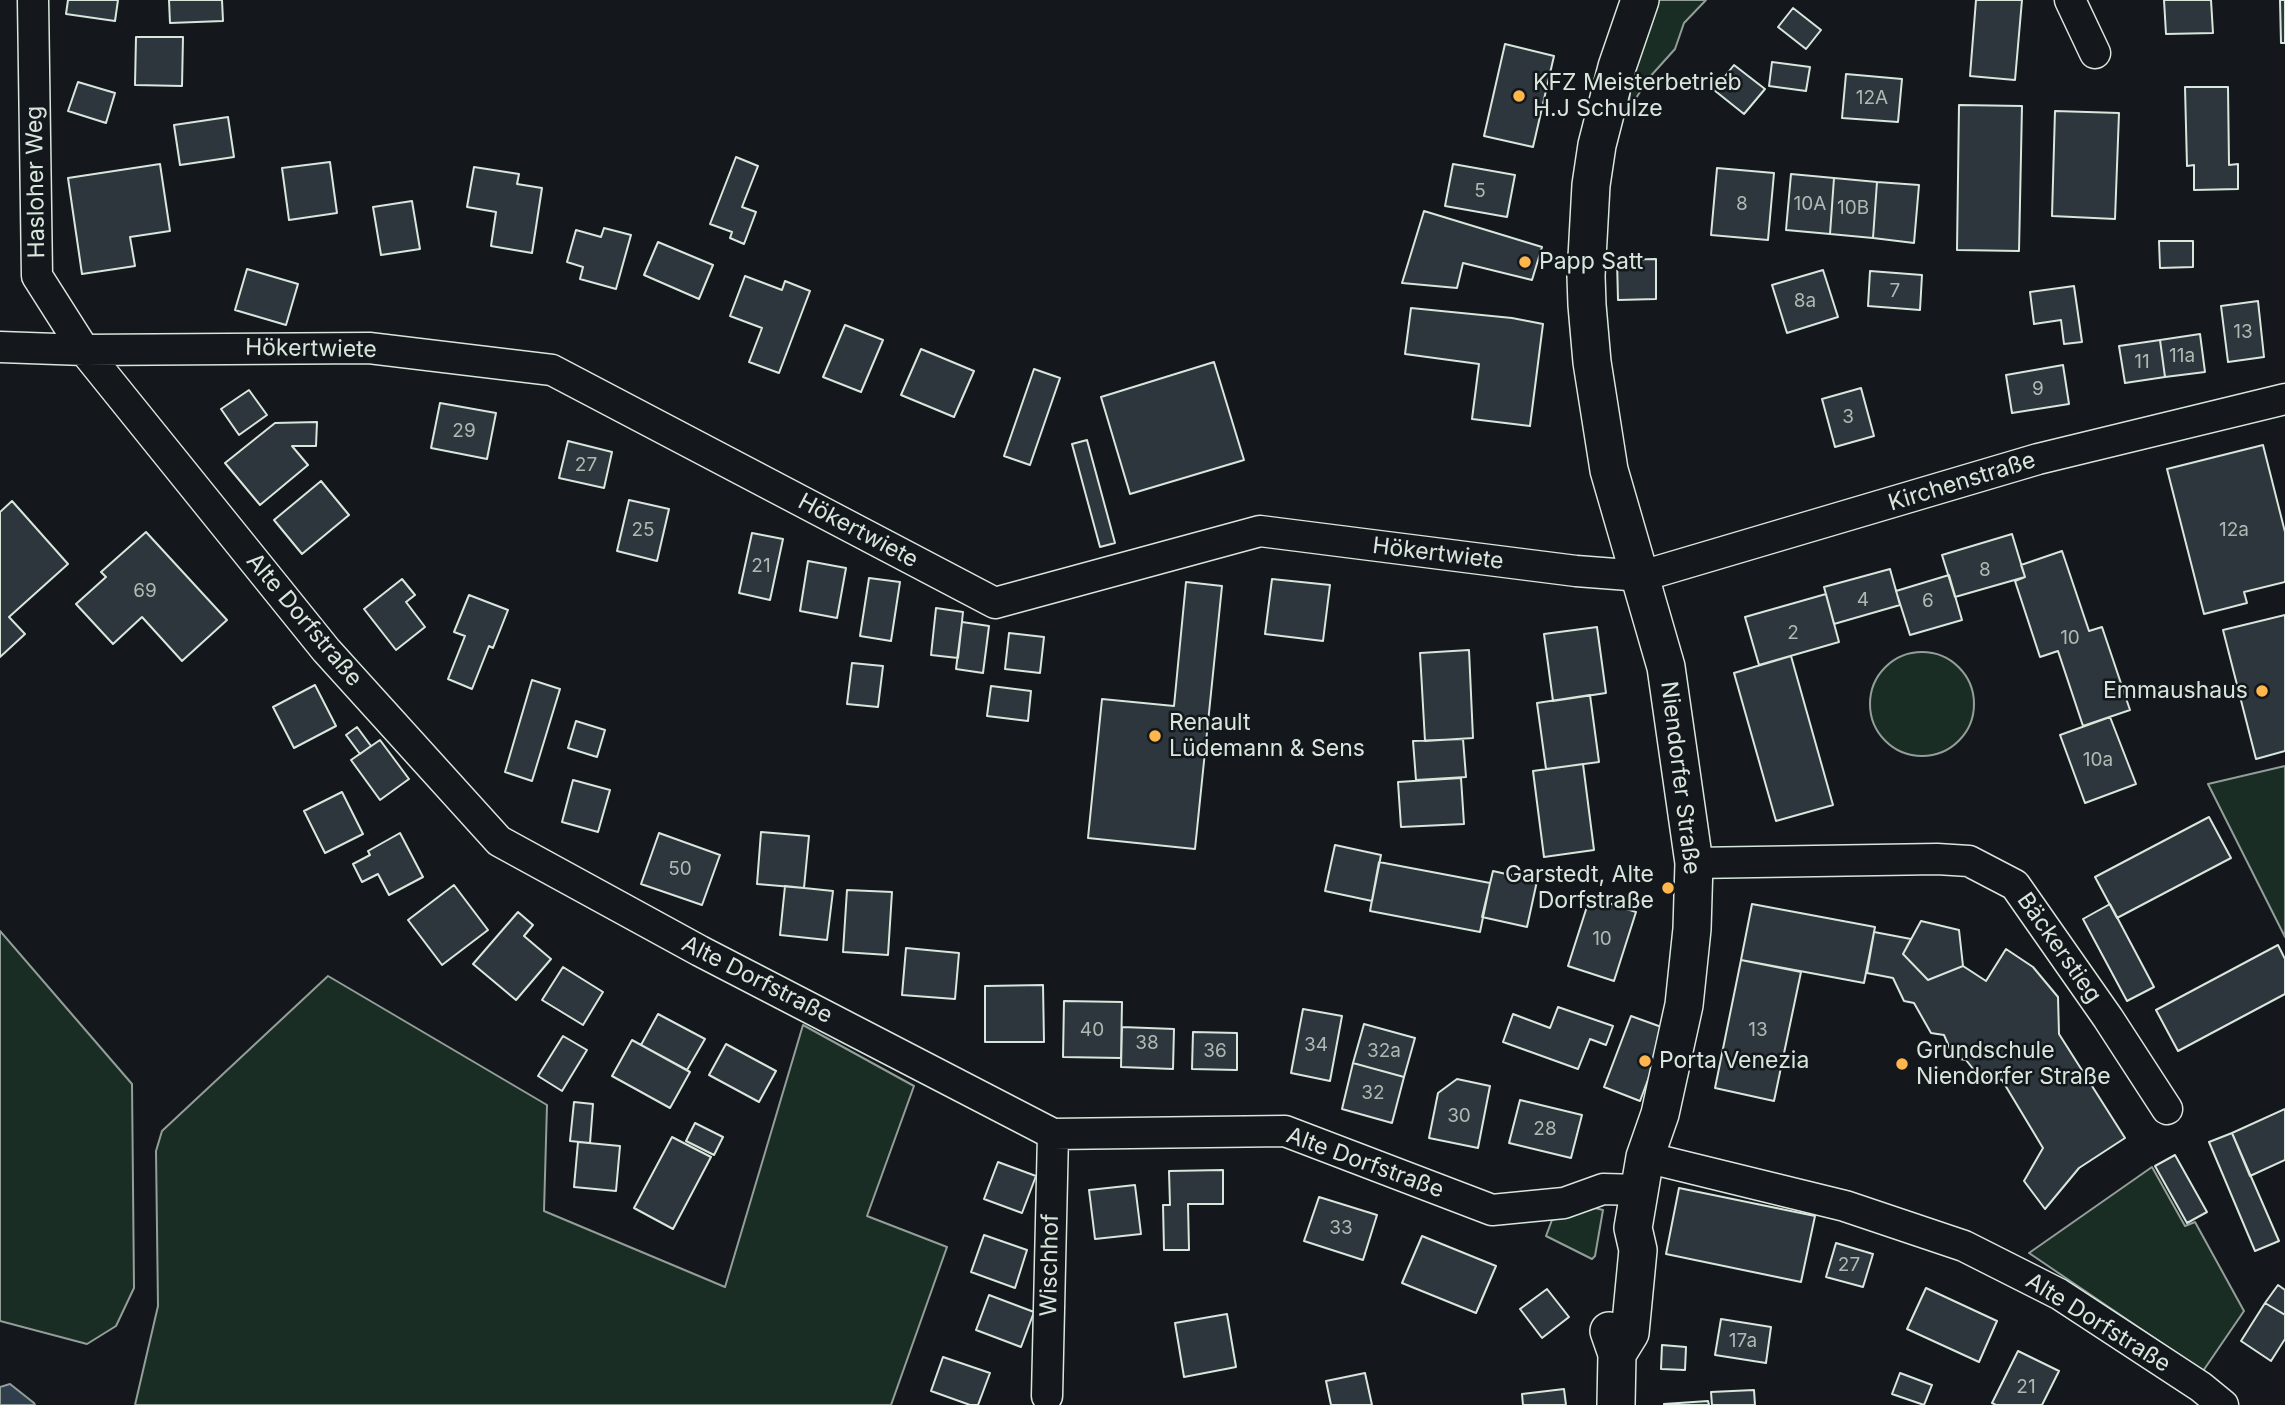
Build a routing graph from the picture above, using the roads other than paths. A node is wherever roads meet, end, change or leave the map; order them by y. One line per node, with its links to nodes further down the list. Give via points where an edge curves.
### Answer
1 (33, 0): 6 (street, Hasloher Weg, via 37,276)
2 (1640, 0): 8 (main road, Niendorfer Straße, via 1597,145 1586,276 1592,362 1609,470)
3 (2070, 0): 4 (street)
4 (2095, 53)
5 (0, 347): 6 (street, Hökertwiete)
6 (85, 350): 8 (street, Hökertwiete, via 369,348 552,370 995,603 1260,531); 11 (street, Alte Dorfstraße, via 326,650 499,841)
7 (2285, 399): 8 (street, Kirchenstraße, via 2038,459)
8 (1642, 576): 9 (main road, Niendorfer Straße, via 1666,667)
9 (1694, 863): 10 (street, Bäckerstieg, via 1969,861 2015,885); 12 (main road, Niendorfer Straße, via 1684,1005)
10 (2167, 1109)
11 (1054, 1134): 12 (street, Alte Dorfstraße, via 1285,1131 1492,1210 1564,1203); 13 (street, Wischhof)
12 (1642, 1173): 14 (main road, Niendorfer Straße, via 1633,1228 1638,1250 1630,1333 1617,1354); 15 (street, Alte Dorfstraße, via 1845,1206 1964,1246 2059,1294)
13 (1047, 1396)
14 (1616, 1405)
15 (2223, 1405)

